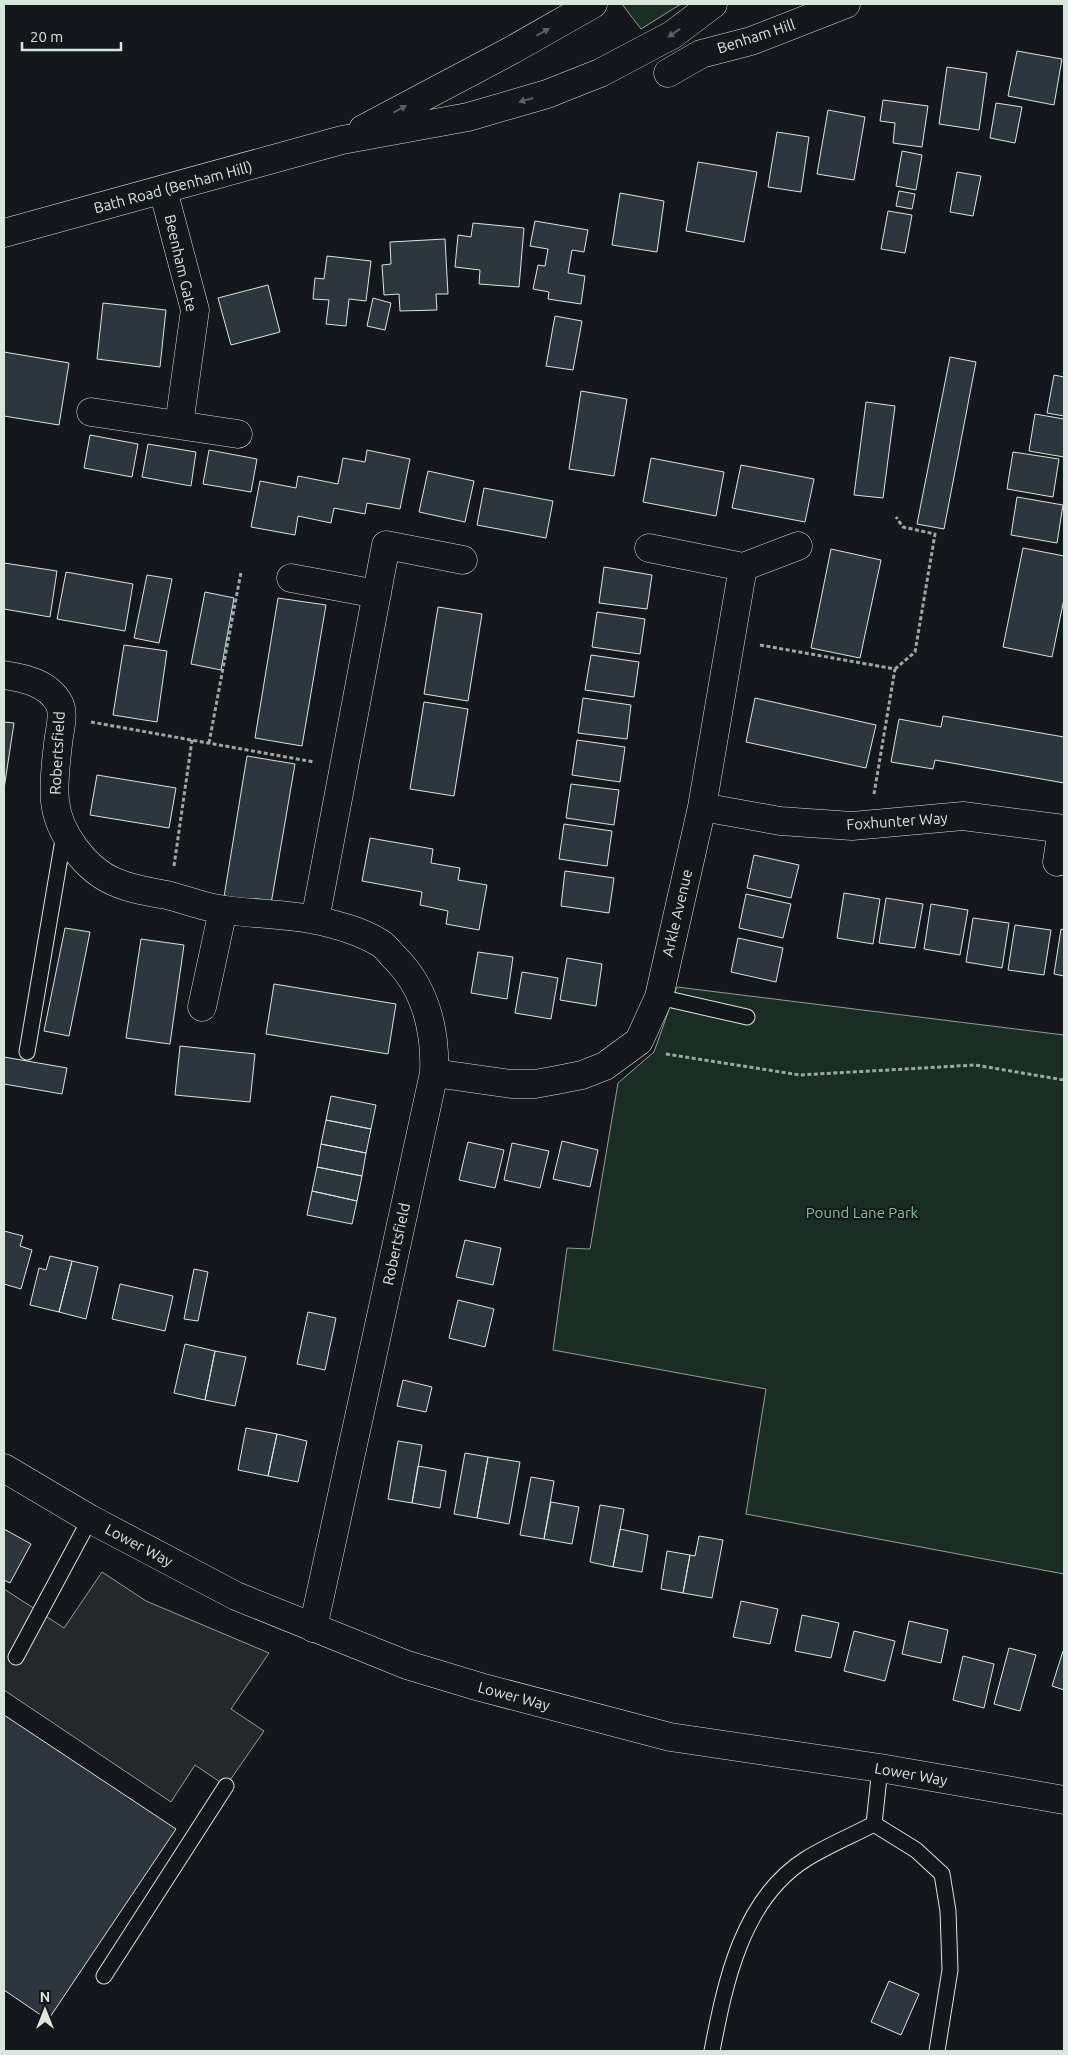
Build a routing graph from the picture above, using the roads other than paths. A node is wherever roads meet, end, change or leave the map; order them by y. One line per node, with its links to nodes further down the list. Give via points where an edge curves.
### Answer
1 (592, 4): 5 (street, Bath Road (Benham Hill), one-way to 1)
2 (713, 4): 5 (street, Bath Road (Benham Hill), one-way to 5, via 672,35 600,73 547,94 468,117)
3 (846, 4): 4 (street, Benham Hill, via 751,41 701,54)
4 (668, 73)
5 (342, 140): 6 (street, Bath Road (Benham Hill))
6 (163, 190): 7 (street, Bath Road (Benham Hill)); 9 (street, Beenham Gate, via 195,310)
7 (4, 233)
8 (91, 412): 9 (street)
9 (180, 425): 10 (street)
10 (238, 434)
11 (798, 546): 14 (street)
12 (649, 548): 14 (street)
13 (463, 560): 16 (street, via 386,545)
14 (743, 567): 18 (street, Arkle Avenue)
15 (291, 578): 16 (street)
16 (377, 594): 23 (street)
17 (4, 674): 20 (street, Robertsfield, via 44,686 59,704 61,717 54,776 55,802)
18 (702, 807): 19 (street, Foxhunter Way, via 780,820 852,826 963,816); 24 (street, Arkle Avenue)
19 (1063, 829): 21 (street, Foxhunter Way)
20 (65, 833): 22 (street, Robertsfield, via 102,877 124,886); 27 (lane)
21 (1060, 864)
22 (223, 910): 23 (street, Robertsfield); 25 (street)
23 (315, 920): 28 (street, Robertsfield, via 356,931 380,943 412,976 430,1022 435,1050)
24 (659, 997): 26 (lane); 28 (street, Arkle Avenue, via 639,1041 605,1066 582,1075 535,1084 511,1084)
25 (202, 1007)
26 (747, 1017)
27 (27, 1052)
28 (434, 1073): 31 (street, Robertsfield)
29 (4, 1468): 30 (street, Lower Way)
30 (90, 1519): 31 (street, Lower Way, via 236,1596); 32 (lane)
31 (313, 1628): 33 (street, Lower Way, via 407,1665 670,1737)
32 (16, 1657)
33 (880, 1768): 35 (street, Lower Way); 36 (lane)
34 (226, 1786): 37 (lane)
35 (1064, 1800)
36 (874, 1824): 38 (lane, via 806,1859 783,1877 764,1900 747,1927 726,1985); 39 (lane, via 916,1850 942,1874 948,1911 950,1970)
37 (104, 1976)
38 (712, 2051)
39 (937, 2051)

